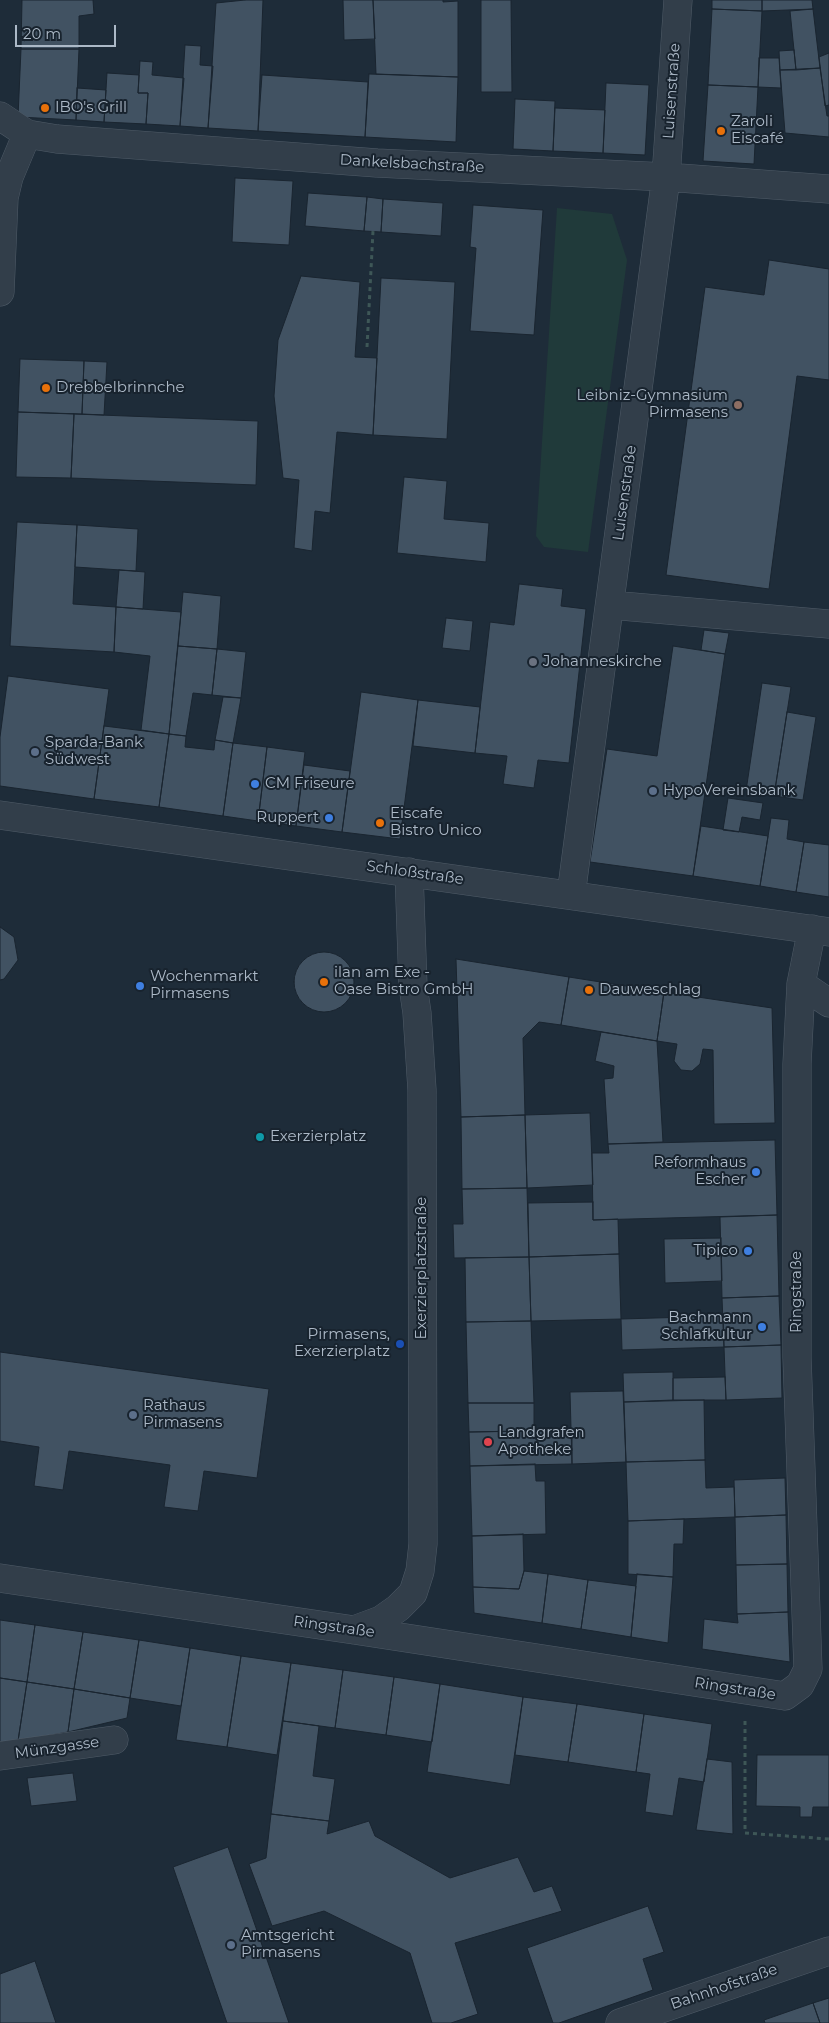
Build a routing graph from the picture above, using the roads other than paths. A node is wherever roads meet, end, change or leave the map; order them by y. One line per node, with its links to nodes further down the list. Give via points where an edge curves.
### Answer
1 (678, 0): 4 (street, Luisenstraße)
2 (0, 116): 3 (street, Dankelsbachstraße)
3 (27, 134): 4 (street, Dankelsbachstraße, via 57,139 377,163); 6 (street, via 4,198)
4 (666, 177): 5 (street, Dankelsbachstraße); 7 (street, Luisenstraße)
5 (829, 189)
6 (0, 292)
7 (610, 605): 8 (street); 11 (street, Luisenstraße)
8 (829, 624)
9 (0, 815): 10 (street, Schloßstraße)
10 (409, 872): 11 (street, Schloßstraße); 16 (street, Exerzierplatzstraße, via 413,986 422,1090 423,1544 413,1593 382,1620)
11 (571, 895): 12 (street, Schloßstraße)
12 (821, 930): 13 (street, Ringstraße)
13 (801, 984): 14 (street); 16 (street, Ringstraße, via 797,1064 797,1357 808,1669 800,1685 785,1696)
14 (829, 1003)
15 (0, 1578): 16 (street, Ringstraße)
16 (354, 1630)
17 (114, 1740): 18 (street, Münzgasse)
18 (0, 1756)
19 (829, 1951): 20 (street, Bahnhofstraße)
20 (620, 2023)

